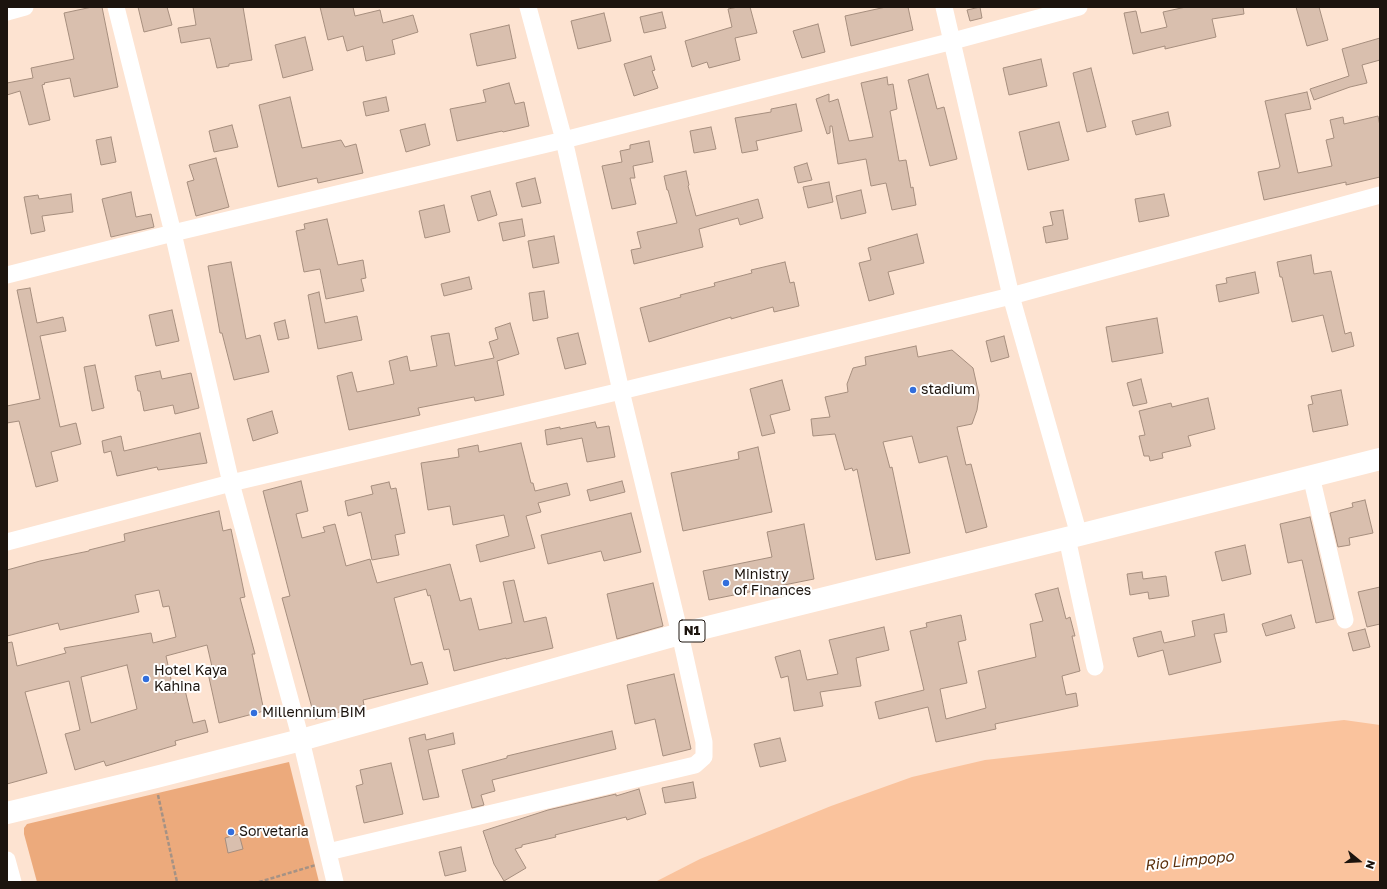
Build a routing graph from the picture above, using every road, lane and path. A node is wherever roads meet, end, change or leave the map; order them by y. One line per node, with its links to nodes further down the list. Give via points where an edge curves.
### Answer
1 (25, 7): 6 (street)
2 (116, 7): 10 (street)
3 (528, 7): 8 (street)
4 (944, 7): 7 (street)
5 (1079, 7): 7 (street)
6 (7, 12)
7 (953, 41): 8 (street); 12 (street)
8 (564, 140): 10 (street); 13 (street)
9 (1380, 195): 12 (street)
10 (173, 233): 11 (street); 16 (street)
11 (7, 275)
12 (1011, 296): 13 (street); 17 (street)
13 (622, 391): 16 (street); 20 (street)
14 (1380, 459): 15 (highway, N1)
15 (1311, 476): 17 (highway, N1); 19 (street)
16 (231, 483): 18 (street); 22 (street)
17 (1073, 537): 20 (highway, N1); 21 (street)
18 (7, 542)
19 (1345, 620)
20 (680, 634): 22 (highway, N1); 25 (street, via 704,742 704,757 695,765)
21 (1095, 667)
22 (301, 740): 23 (highway, N1); 25 (street)
23 (156, 777): 24 (highway, N1); 28 (path, via 157,792)
24 (7, 813)
25 (329, 856): 29 (path); 30 (street)
26 (7, 860): 27 (street)
27 (13, 882)
28 (178, 882)
29 (259, 882)
30 (335, 882)

